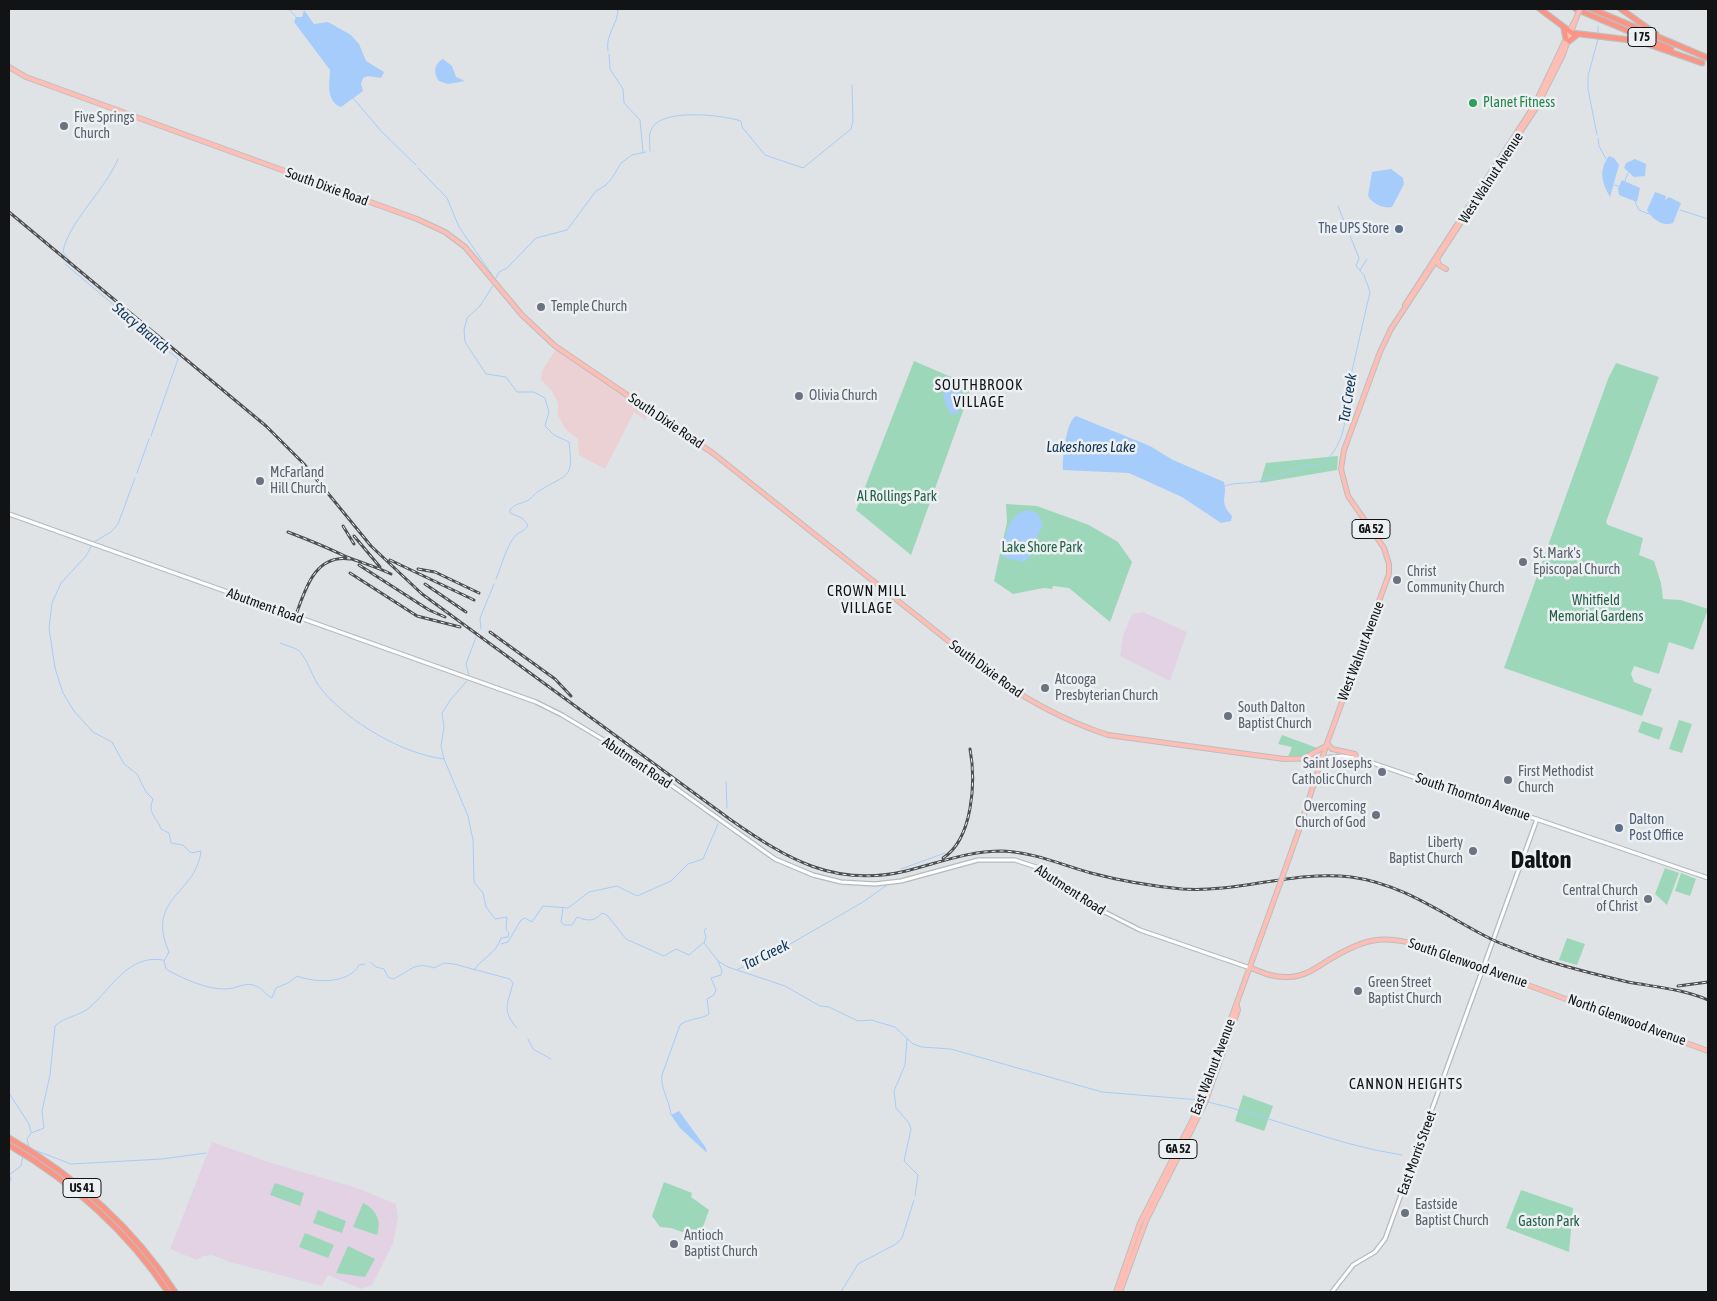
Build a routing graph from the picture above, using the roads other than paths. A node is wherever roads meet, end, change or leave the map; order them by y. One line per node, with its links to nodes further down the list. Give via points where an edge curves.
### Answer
1 (1540, 9): 6 (highway)
2 (1576, 9): 11 (highway, I 75)
3 (1580, 9): 7 (main road, West Walnut Avenue / GA 52, bridge)
4 (1592, 9): 8 (highway, I 75)
5 (1622, 9): 8 (highway)
6 (1564, 28): 7 (highway); 9 (highway)
7 (1573, 33): 9 (highway); 9 (main road, West Walnut Avenue / GA 52); 11 (highway, via 1639,41)
8 (1663, 39): 10 (highway, I 75)
9 (1568, 40): 14 (main road, West Walnut Avenue / GA 52, via 1531,117); 17 (main road, West Walnut Avenue / GA 52, via 1528,116)
10 (1708, 58)
11 (1702, 62): 12 (highway, I 75)
12 (1708, 65)
13 (9, 67): 23 (main road, South Dixie Road, via 41,83 427,223 456,239 532,325 555,346 714,454 1023,697 1108,735)
14 (1437, 260): 16 (main road); 18 (main road, West Walnut Avenue / GA 52)
15 (1425, 265): 17 (main road)
16 (1446, 269)
17 (1426, 270): 18 (main road, West Walnut Avenue / GA 52)
18 (1405, 306): 20 (main road, West Walnut Avenue / GA 52, via 1380,352 1342,459 1345,488 1384,548 1389,574)
19 (9, 514): 27 (main road, Abutment Road, via 536,702 632,757 775,859 813,875 841,882 875,884 901,882 978,860 1015,860 1039,868 1085,902 1131,926)
20 (1326, 745): 21 (main road); 22 (main road, West Walnut Avenue / GA 52); 23 (main road)
21 (1356, 757): 22 (main road, South Thornton Avenue); 24 (main road, South Thornton Avenue)
22 (1322, 758): 23 (main road, South Dixie Road); 26 (main road, West Walnut Avenue / GA 52, bridge)
23 (1301, 759)
24 (1537, 819): 25 (main road, South Thornton Avenue); 28 (main road, East Morris Street)
25 (1708, 878)
26 (1277, 892): 27 (main road, East Walnut Avenue / GA 52)
27 (1251, 968): 28 (main road, South Glenwood Avenue, via 1276,977 1295,977 1353,946 1380,938 1412,943); 30 (main road, East Walnut Avenue / GA 52)
28 (1483, 968): 29 (main road, South Glenwood Avenue); 40 (main road, East Morris Street, via 1385,1239 1375,1252 1353,1265)
29 (1545, 990): 31 (main road, North Glenwood Avenue)
30 (1237, 1006): 38 (main road, East Walnut Avenue / GA 52, via 1190,1126 1140,1223); 39 (main road, East Walnut Avenue / GA 52, via 1205,1104 1146,1221)
31 (1708, 1050)
32 (9, 1138): 37 (highway, US 41, via 70,1179 118,1221)
33 (9, 1145): 35 (highway, US 41, via 78,1192)
34 (137, 1259): 35 (main road)
35 (144, 1259): 36 (highway, US 41)
36 (168, 1292)
37 (175, 1292)
38 (1116, 1292)
39 (1120, 1292)
40 (1332, 1292)

